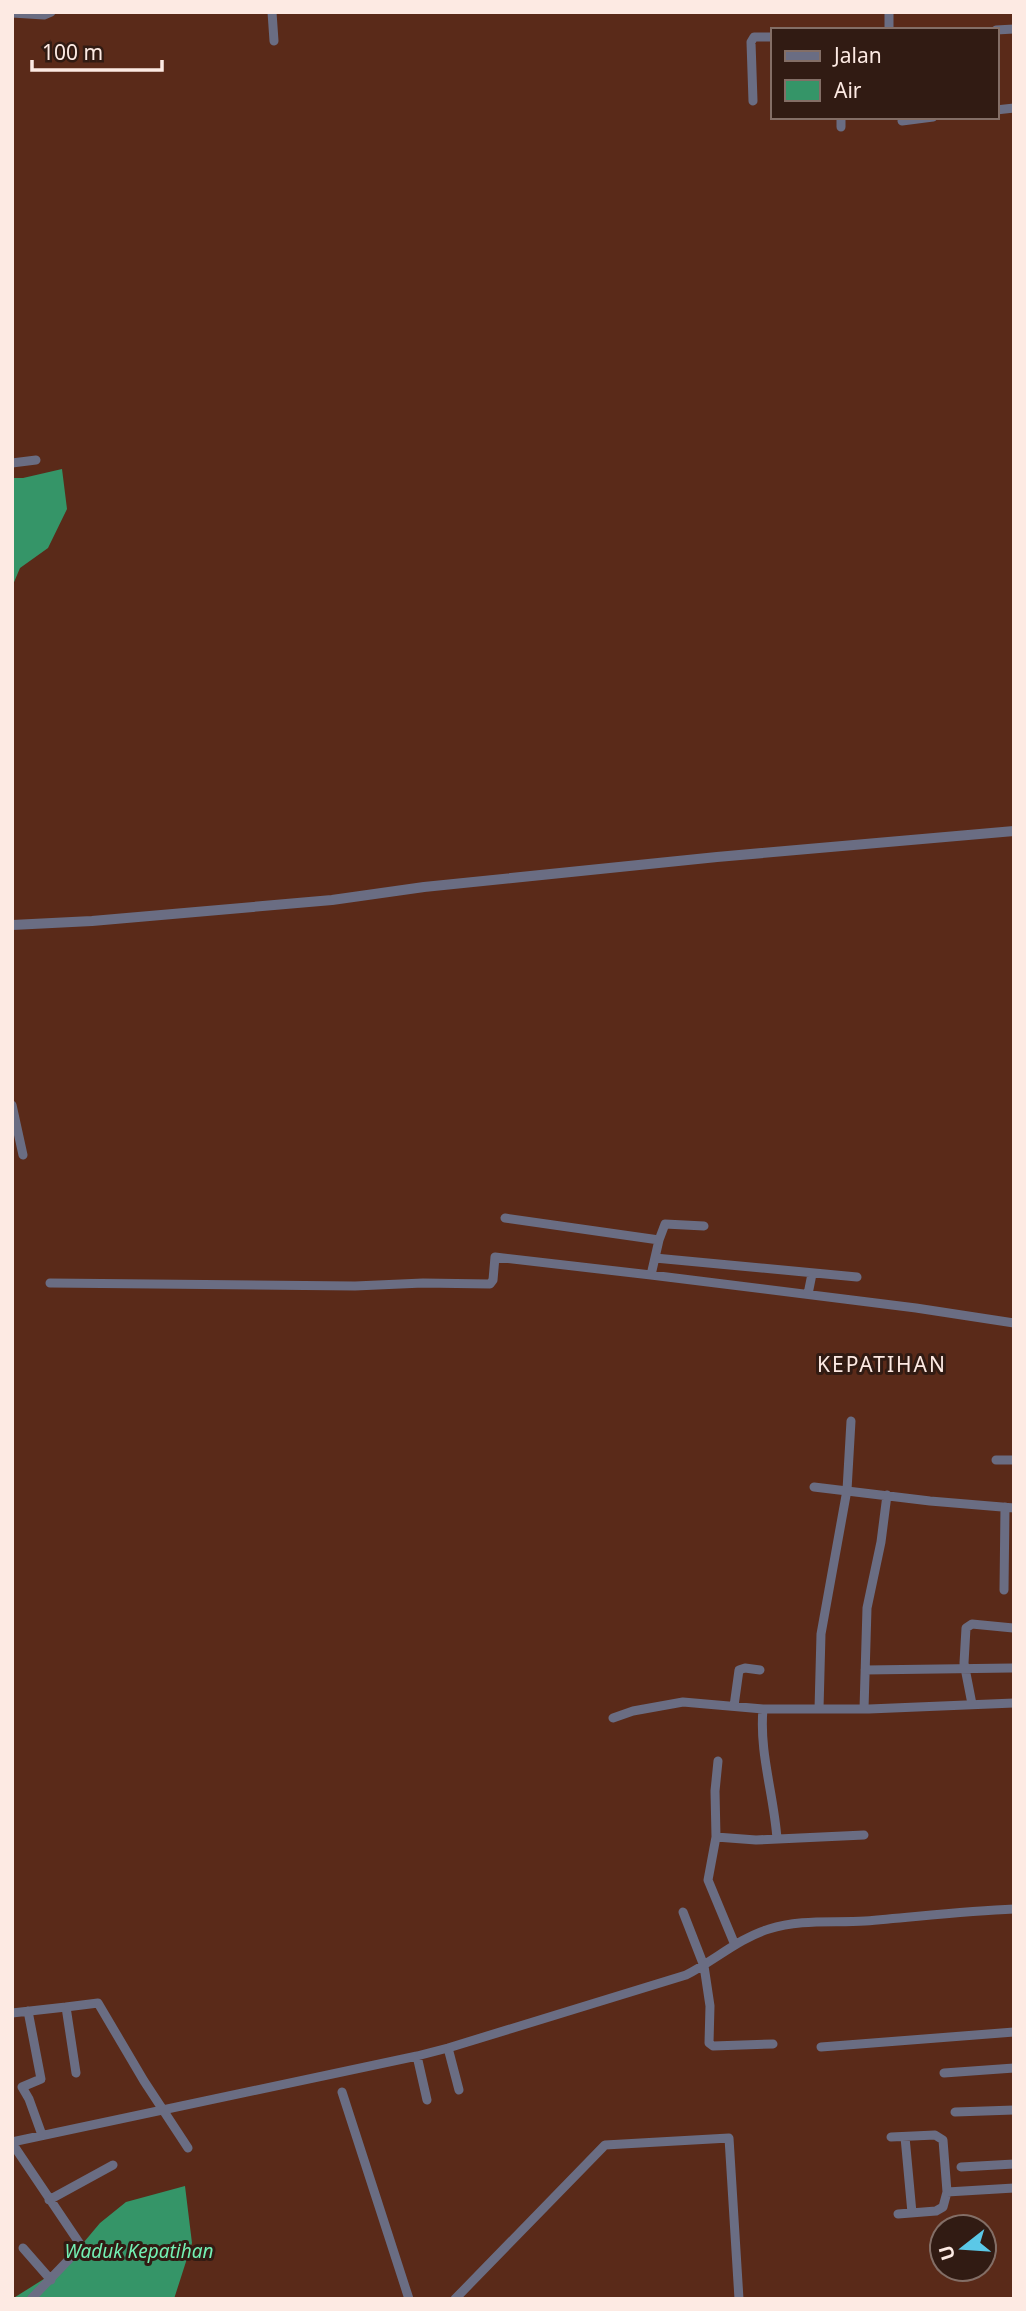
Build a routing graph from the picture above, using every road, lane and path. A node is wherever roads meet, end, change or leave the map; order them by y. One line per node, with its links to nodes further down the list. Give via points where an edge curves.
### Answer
1 (51, 12): 3 (street)
2 (272, 12): 5 (street)
3 (12, 13)
4 (771, 37): 6 (street, via 754,37 751,42)
5 (274, 41)
6 (753, 102)
7 (918, 119): 8 (street)
8 (902, 121)
9 (36, 460): 10 (street)
10 (12, 463)
11 (1014, 831): 12 (street, via 718,857 332,900)
12 (12, 925)
13 (12, 1105): 14 (street)
14 (23, 1155)
15 (505, 1218): 17 (street)
16 (704, 1226): 17 (street, via 665,1224)
17 (659, 1240): 18 (street)
18 (655, 1258): 19 (street); 20 (street)
19 (811, 1274): 21 (street); 23 (street)
20 (651, 1275): 22 (street, via 495,1257 490,1284); 23 (street)
21 (857, 1277)
22 (50, 1283)
23 (808, 1294): 24 (street)
24 (1014, 1323)
25 (851, 1421): 29 (street)
26 (996, 1460): 27 (street)
27 (1014, 1460)
28 (814, 1487): 29 (street)
29 (847, 1490): 30 (street); 42 (street, via 824,1613)
30 (887, 1495): 31 (street); 37 (street, via 867,1608)
31 (1009, 1507): 32 (street)
32 (1004, 1590)
33 (1013, 1628): 35 (street, via 968,1625)
34 (1012, 1668): 35 (street)
35 (966, 1669): 37 (street); 39 (street)
36 (760, 1670): 40 (street, via 739,1670)
37 (865, 1670): 43 (street)
38 (1014, 1703): 39 (street)
39 (972, 1704): 43 (street)
40 (733, 1706): 41 (street); 44 (street, via 676,1702)
41 (763, 1709): 42 (street); 48 (street, via 762,1741)
42 (819, 1709): 43 (street)
43 (864, 1709)
44 (613, 1718)
45 (718, 1761): 47 (street)
46 (864, 1835): 48 (street)
47 (716, 1837): 48 (street); 51 (street, via 708,1880)
48 (777, 1839)
49 (1014, 1909): 51 (street, via 781,1926)
50 (683, 1912): 52 (street)
51 (735, 1945): 52 (street)
52 (704, 1966): 57 (street, via 711,2045); 59 (street, via 676,1979)
53 (66, 2007): 54 (street); 62 (street); 68 (street, via 98,2003)
54 (28, 2011): 55 (street); 70 (street, via 41,2079 22,2087)
55 (12, 2013)
56 (1014, 2032): 58 (street)
57 (773, 2044)
58 (821, 2047)
59 (448, 2048): 60 (street); 64 (street)
60 (417, 2056): 66 (street); 68 (street)
61 (1014, 2068): 63 (street)
62 (76, 2073)
63 (944, 2073)
64 (459, 2090)
65 (342, 2092): 86 (street)
66 (428, 2100)
67 (1014, 2109): 69 (street)
68 (168, 2110): 70 (street); 74 (street)
69 (955, 2112)
70 (42, 2135): 73 (street)
71 (891, 2137): 72 (street)
72 (905, 2137): 79 (street, via 935,2135 943,2140); 81 (street)
73 (12, 2142): 80 (street)
74 (188, 2148)
75 (1014, 2164): 77 (street)
76 (113, 2165): 80 (street)
77 (961, 2167)
78 (1014, 2188): 79 (street)
79 (947, 2192): 81 (street, via 943,2207)
80 (49, 2200): 84 (street, via 80,2244)
81 (912, 2213): 82 (street)
82 (898, 2214)
83 (23, 2248): 84 (street)
84 (51, 2280): 85 (street)
85 (31, 2299)
86 (409, 2299)
87 (455, 2299): 88 (street, via 606,2145 729,2138)
88 (739, 2299)

